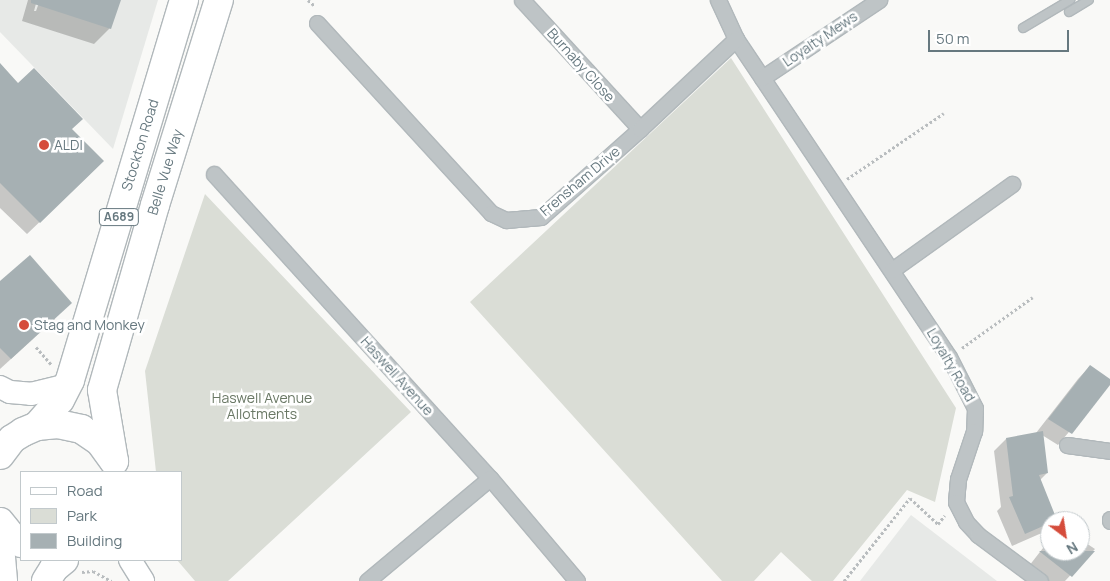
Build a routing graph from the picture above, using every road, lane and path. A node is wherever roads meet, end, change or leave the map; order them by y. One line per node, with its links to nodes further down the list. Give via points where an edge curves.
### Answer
1 (184, 0): 22 (highway, Stockton Road / A689)
2 (219, 0): 28 (highway, Belle Vue Way / A689, via 152,214 102,390)
3 (522, 0): 14 (street, Burnaby Close)
4 (718, 0): 11 (street, Loyalty Road)
5 (879, 0): 12 (street, Loyalty Mews)
6 (1070, 0): 10 (lane)
7 (1089, 0): 8 (lane)
8 (1069, 12)
9 (318, 23): 14 (street, Frensham Drive, via 492,213 506,220 541,217)
10 (1023, 28)
11 (736, 39): 12 (street, Loyalty Road); 14 (street, Frensham Drive)
12 (762, 78): 17 (street, Loyalty Road)
13 (944, 112): 17 (path)
14 (640, 129)
15 (214, 174): 29 (street, Haswell Avenue)
16 (1012, 184): 18 (street)
17 (835, 187): 18 (street, Loyalty Road)
18 (892, 270): 21 (street, Loyalty Road)
19 (1033, 297): 21 (path)
20 (36, 348): 22 (path)
21 (949, 357): 30 (street, Loyalty Road, via 975,408 974,430 958,479)
22 (61, 376): 23 (main road, via 32,394 10,392); 24 (highway, Stockton Road / A689, via 60,400)
23 (0, 387)
24 (37, 426): 26 (highway, A689, via 12,439); 28 (highway, A689, via 58,424 81,429 100,442)
25 (1067, 445): 27 (street)
26 (1, 449)
27 (1110, 451)
28 (115, 467)
29 (490, 478): 40 (street); 41 (street, Haswell Avenue)
30 (956, 502): 42 (path, via 938,524 910,498); 43 (street, via 966,522 978,535)
31 (0, 522): 32 (highway)
32 (20, 542)
33 (0, 546): 36 (highway)
34 (131, 561): 39 (main road)
35 (69, 566): 37 (highway, via 54,568); 38 (path, via 93,571)
36 (4, 581)
37 (46, 581)
38 (111, 581)
39 (143, 581)
40 (367, 581)
41 (577, 581)
42 (844, 581)
43 (1040, 581)

